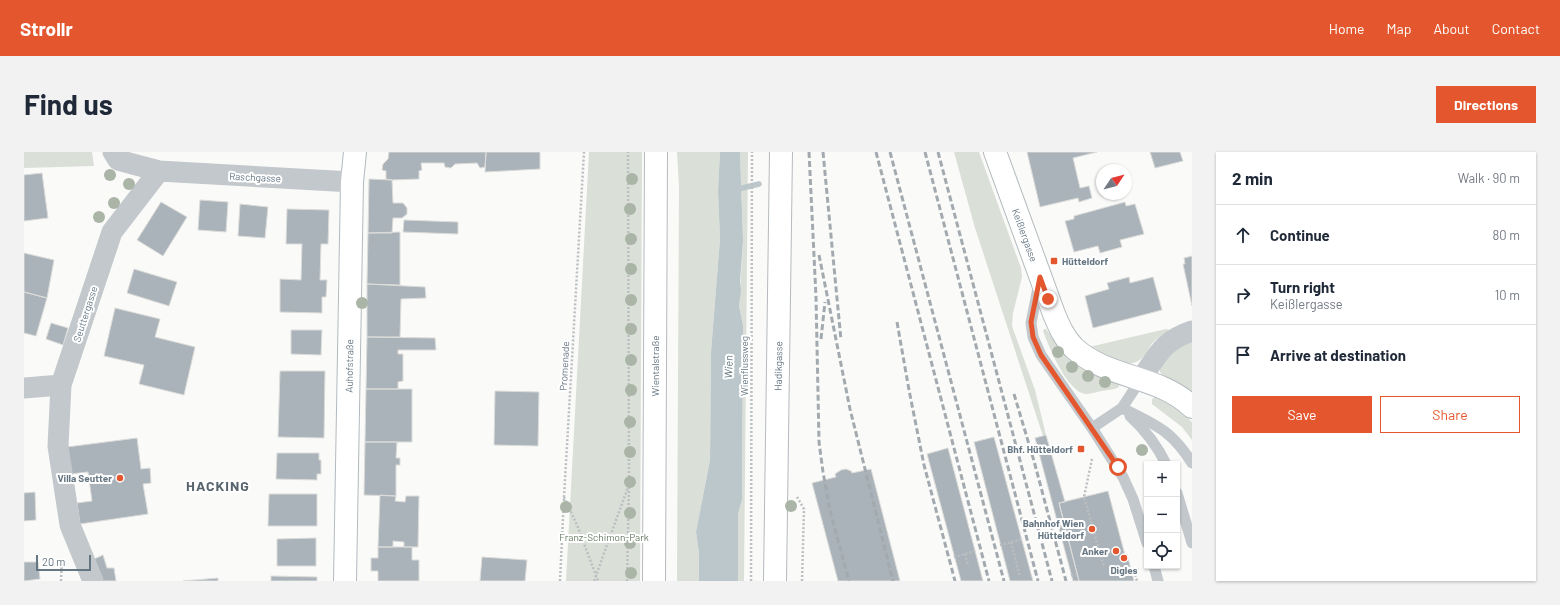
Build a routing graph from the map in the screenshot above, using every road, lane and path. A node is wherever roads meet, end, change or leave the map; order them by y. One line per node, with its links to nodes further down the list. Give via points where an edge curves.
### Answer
1 (113, 152): 9 (street, via 118,160)
2 (355, 152): 10 (main road, Auhofstraße)
3 (584, 152): 23 (path, Promenade)
4 (628, 152): 22 (path)
5 (656, 152): 49 (main road, Wientalstraße)
6 (752, 152): 50 (path, Wienflussweg)
7 (781, 152): 51 (main road, Hadikgasse)
8 (995, 152): 11 (main road, Keißlergasse)
9 (159, 171): 10 (street, Raschgasse); 14 (street, Seuttergasse, via 112,232)
10 (352, 182): 44 (main road, Auhofstraße)
11 (1040, 277): 13 (main road, Keißlergasse, via 1060,329 1074,347 1097,363); 18 (lane, via 1031,322 1033,337 1041,355)
12 (1192, 331): 13 (street, via 1168,342)
13 (1141, 379): 16 (main road, Keißlergasse, via 1176,394); 17 (lane)
14 (61, 385): 15 (street); 43 (street, Seuttergasse, via 58,446 70,524)
15 (24, 388)
16 (1192, 407)
17 (1122, 408): 18 (lane); 20 (lane, via 1151,439); 21 (lane, via 1164,430 1175,439)
18 (1092, 428): 25 (lane, via 1128,486)
19 (1092, 458): 34 (path, via 1084,497)
20 (1164, 461)
21 (1192, 463)
22 (629, 484): 40 (path); 48 (path)
23 (564, 497): 40 (path); 45 (path, Promenade)
24 (1178, 497): 28 (lane)
25 (1144, 535)
26 (1022, 539): 27 (path)
27 (1011, 542): 29 (path); 42 (path)
28 (1192, 543)
29 (1000, 545)
30 (975, 551): 31 (path)
31 (965, 554): 32 (path); 33 (path)
32 (954, 557)
33 (968, 566)
34 (1104, 567)
35 (1139, 569): 37 (path)
36 (1155, 569): 53 (lane)
37 (1134, 571): 39 (path); 52 (path)
38 (1077, 574): 41 (path)
39 (1122, 574)
40 (596, 575): 46 (path); 47 (path)
41 (1071, 575)
42 (1020, 577)
43 (93, 581)
44 (345, 581)
45 (560, 581)
46 (594, 581)
47 (598, 581)
48 (627, 581)
49 (654, 581)
50 (751, 581)
51 (775, 581)
52 (1137, 581)
53 (1158, 581)

